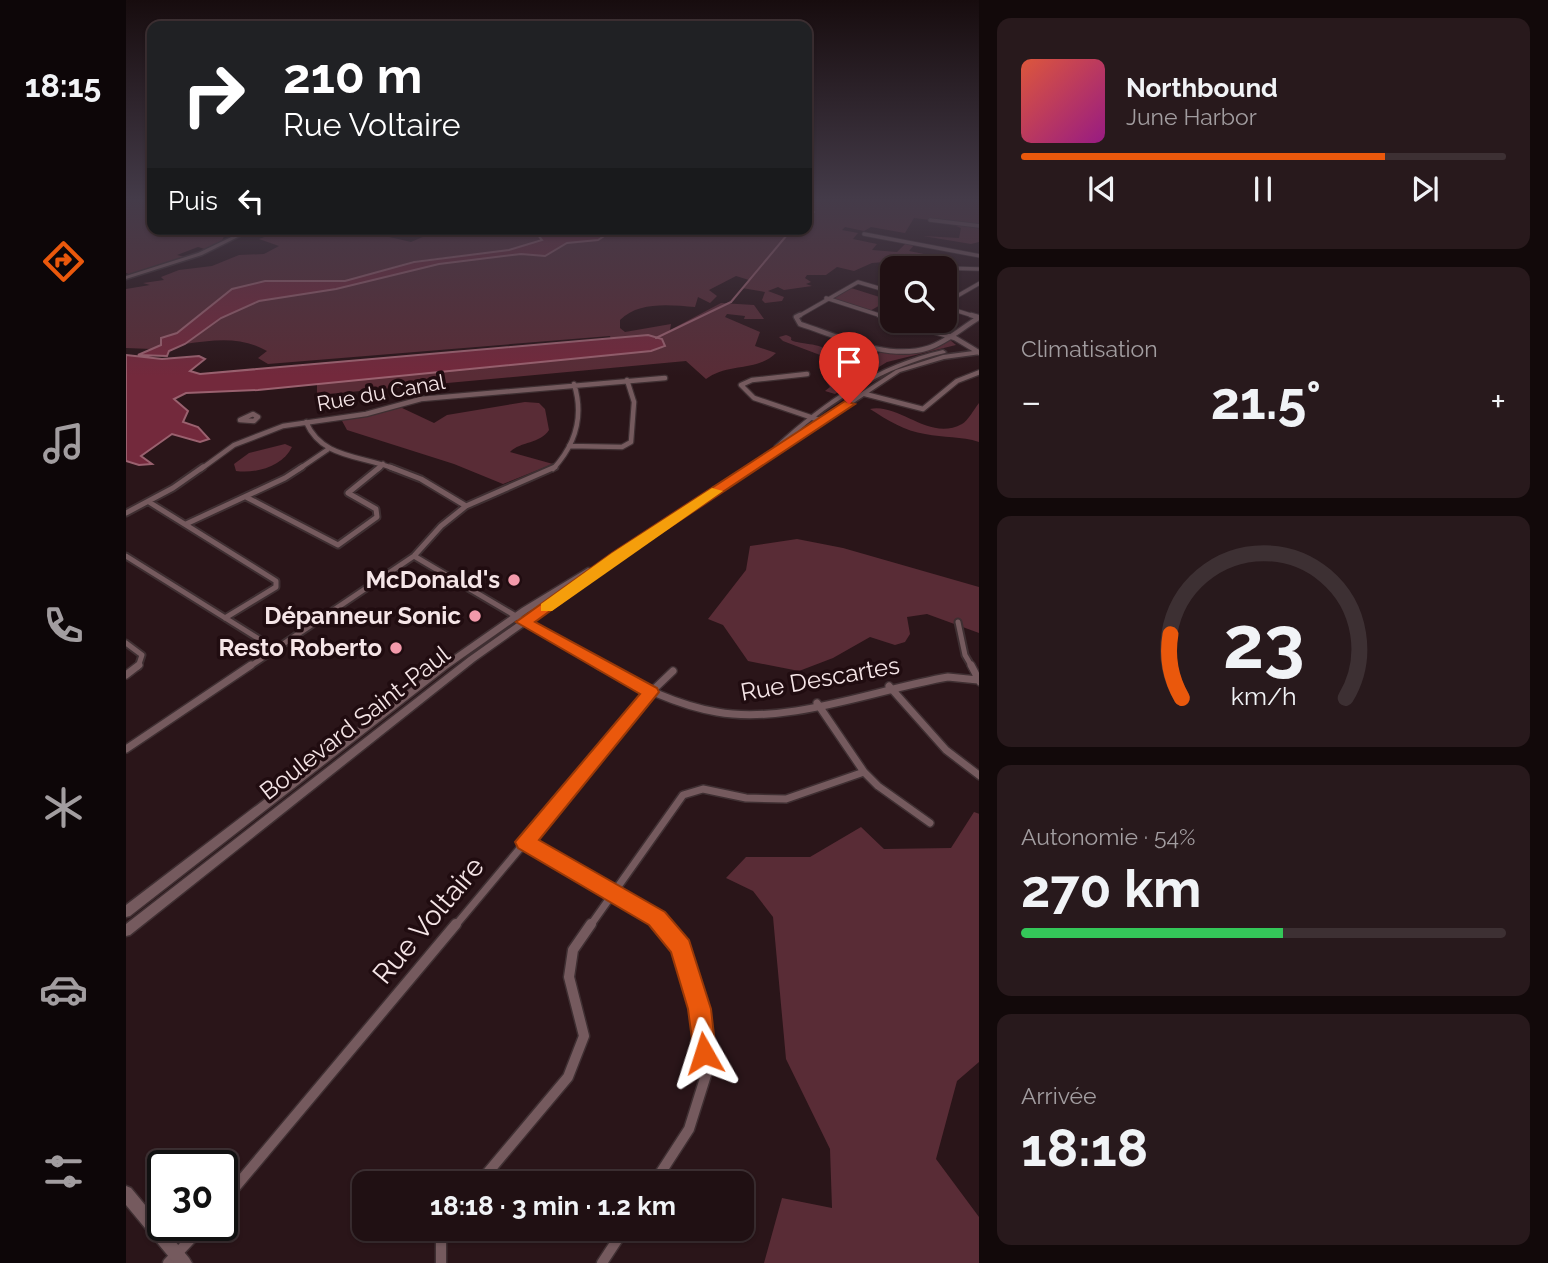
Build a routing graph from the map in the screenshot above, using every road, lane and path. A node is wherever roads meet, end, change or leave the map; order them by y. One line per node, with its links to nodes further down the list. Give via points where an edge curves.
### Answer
1 (185, 259): 4 (main road)
2 (957, 268): 3 (street)
3 (979, 269)
4 (126, 278)
5 (979, 283): 7 (street)
6 (880, 288): 8 (street, via 858,282)
7 (957, 297)
8 (826, 298): 10 (street); 13 (street, via 801,312 796,317 800,324 898,351 930,347)
9 (957, 309): 11 (street)
10 (880, 315)
11 (979, 317): 13 (street)
12 (938, 333): 13 (street)
13 (948, 336): 14 (street)
14 (970, 348): 15 (main road, Boulevard Saint-Paul); 22 (main road, Boulevard Saint-Paul, via 930,354 883,371)
15 (979, 351): 21 (main road, Boulevard Saint-Paul, via 919,363 898,371)
16 (979, 372): 21 (street, via 957,381 923,409)
17 (807, 374): 22 (street, via 752,380 741,386 754,398)
18 (665, 378): 19 (street, Rue du Canal)
19 (627, 380): 20 (street, Rue du Canal); 27 (street, via 634,402 631,442 622,447)
20 (574, 384): 25 (street, Rue du Canal, via 421,399 366,414); 27 (street, via 580,406)
21 (865, 394): 23 (main road, Boulevard Saint-Paul)
22 (813, 418): 23 (street); 29 (main road, Boulevard Saint-Paul)
23 (822, 421): 29 (main road, Boulevard Saint-Paul)
24 (251, 422): 26 (street)
25 (306, 422): 26 (street, Rue du Canal); 28 (street, via 312,436)
26 (263, 433): 32 (street, Rue du Canal, via 234,445)
27 (569, 446): 33 (street, via 552,470)
28 (327, 450): 30 (street); 31 (street)
29 (769, 456): 38 (main road, Boulevard Saint-Paul)
30 (383, 464): 31 (street, via 348,493 376,509 377,517 338,545); 33 (street, via 421,479)
31 (246, 497): 35 (street)
32 (149, 502): 34 (street, Rue du Canal); 35 (street)
33 (466, 506): 37 (street)
34 (126, 513)
35 (186, 524): 40 (street, via 276,581 276,587)
36 (126, 556): 40 (street)
37 (414, 556): 39 (street, Rue Descartes); 44 (street)
38 (617, 556): 39 (main road, Boulevard Saint-Paul); 41 (main road, Boulevard Saint-Paul)
39 (515, 617): 41 (street, Rue Descartes); 57 (main road, Boulevard Saint-Paul, via 395,703)
40 (225, 618): 44 (street)
41 (524, 622): 49 (street, Rue Descartes); 58 (main road, Boulevard Saint-Paul, via 411,705)
42 (958, 622): 47 (street, via 965,655)
43 (126, 643): 46 (street, via 142,655 138,667)
44 (275, 649): 51 (street)
45 (673, 671): 49 (street, Rue Voltaire)
46 (126, 675)
47 (979, 681): 48 (street, Rue Descartes, via 948,677)
48 (889, 686): 50 (street, Rue Descartes); 53 (street, via 946,750)
49 (651, 692): 50 (street, Rue Descartes, via 719,712 753,715); 55 (street, Rue Voltaire)
50 (817, 703): 52 (street)
51 (128, 746)
52 (864, 772): 54 (street); 56 (street, via 786,800 703,789 683,795)
53 (979, 776)
54 (930, 823)
55 (525, 842): 56 (street); 61 (street, Rue Voltaire)
56 (615, 894): 59 (street, via 573,950 569,977 584,1036 568,1077); 60 (street, via 657,918 681,947 699,1009 706,1075 690,1129)
57 (126, 912)
58 (126, 931)
59 (489, 1171)
60 (662, 1171)
61 (238, 1184)
62 (126, 1193): 66 (main road)
63 (191, 1241): 66 (street)
64 (441, 1241): 67 (street)
65 (616, 1241): 68 (street)
66 (176, 1260)
67 (441, 1261)
68 (602, 1263)

